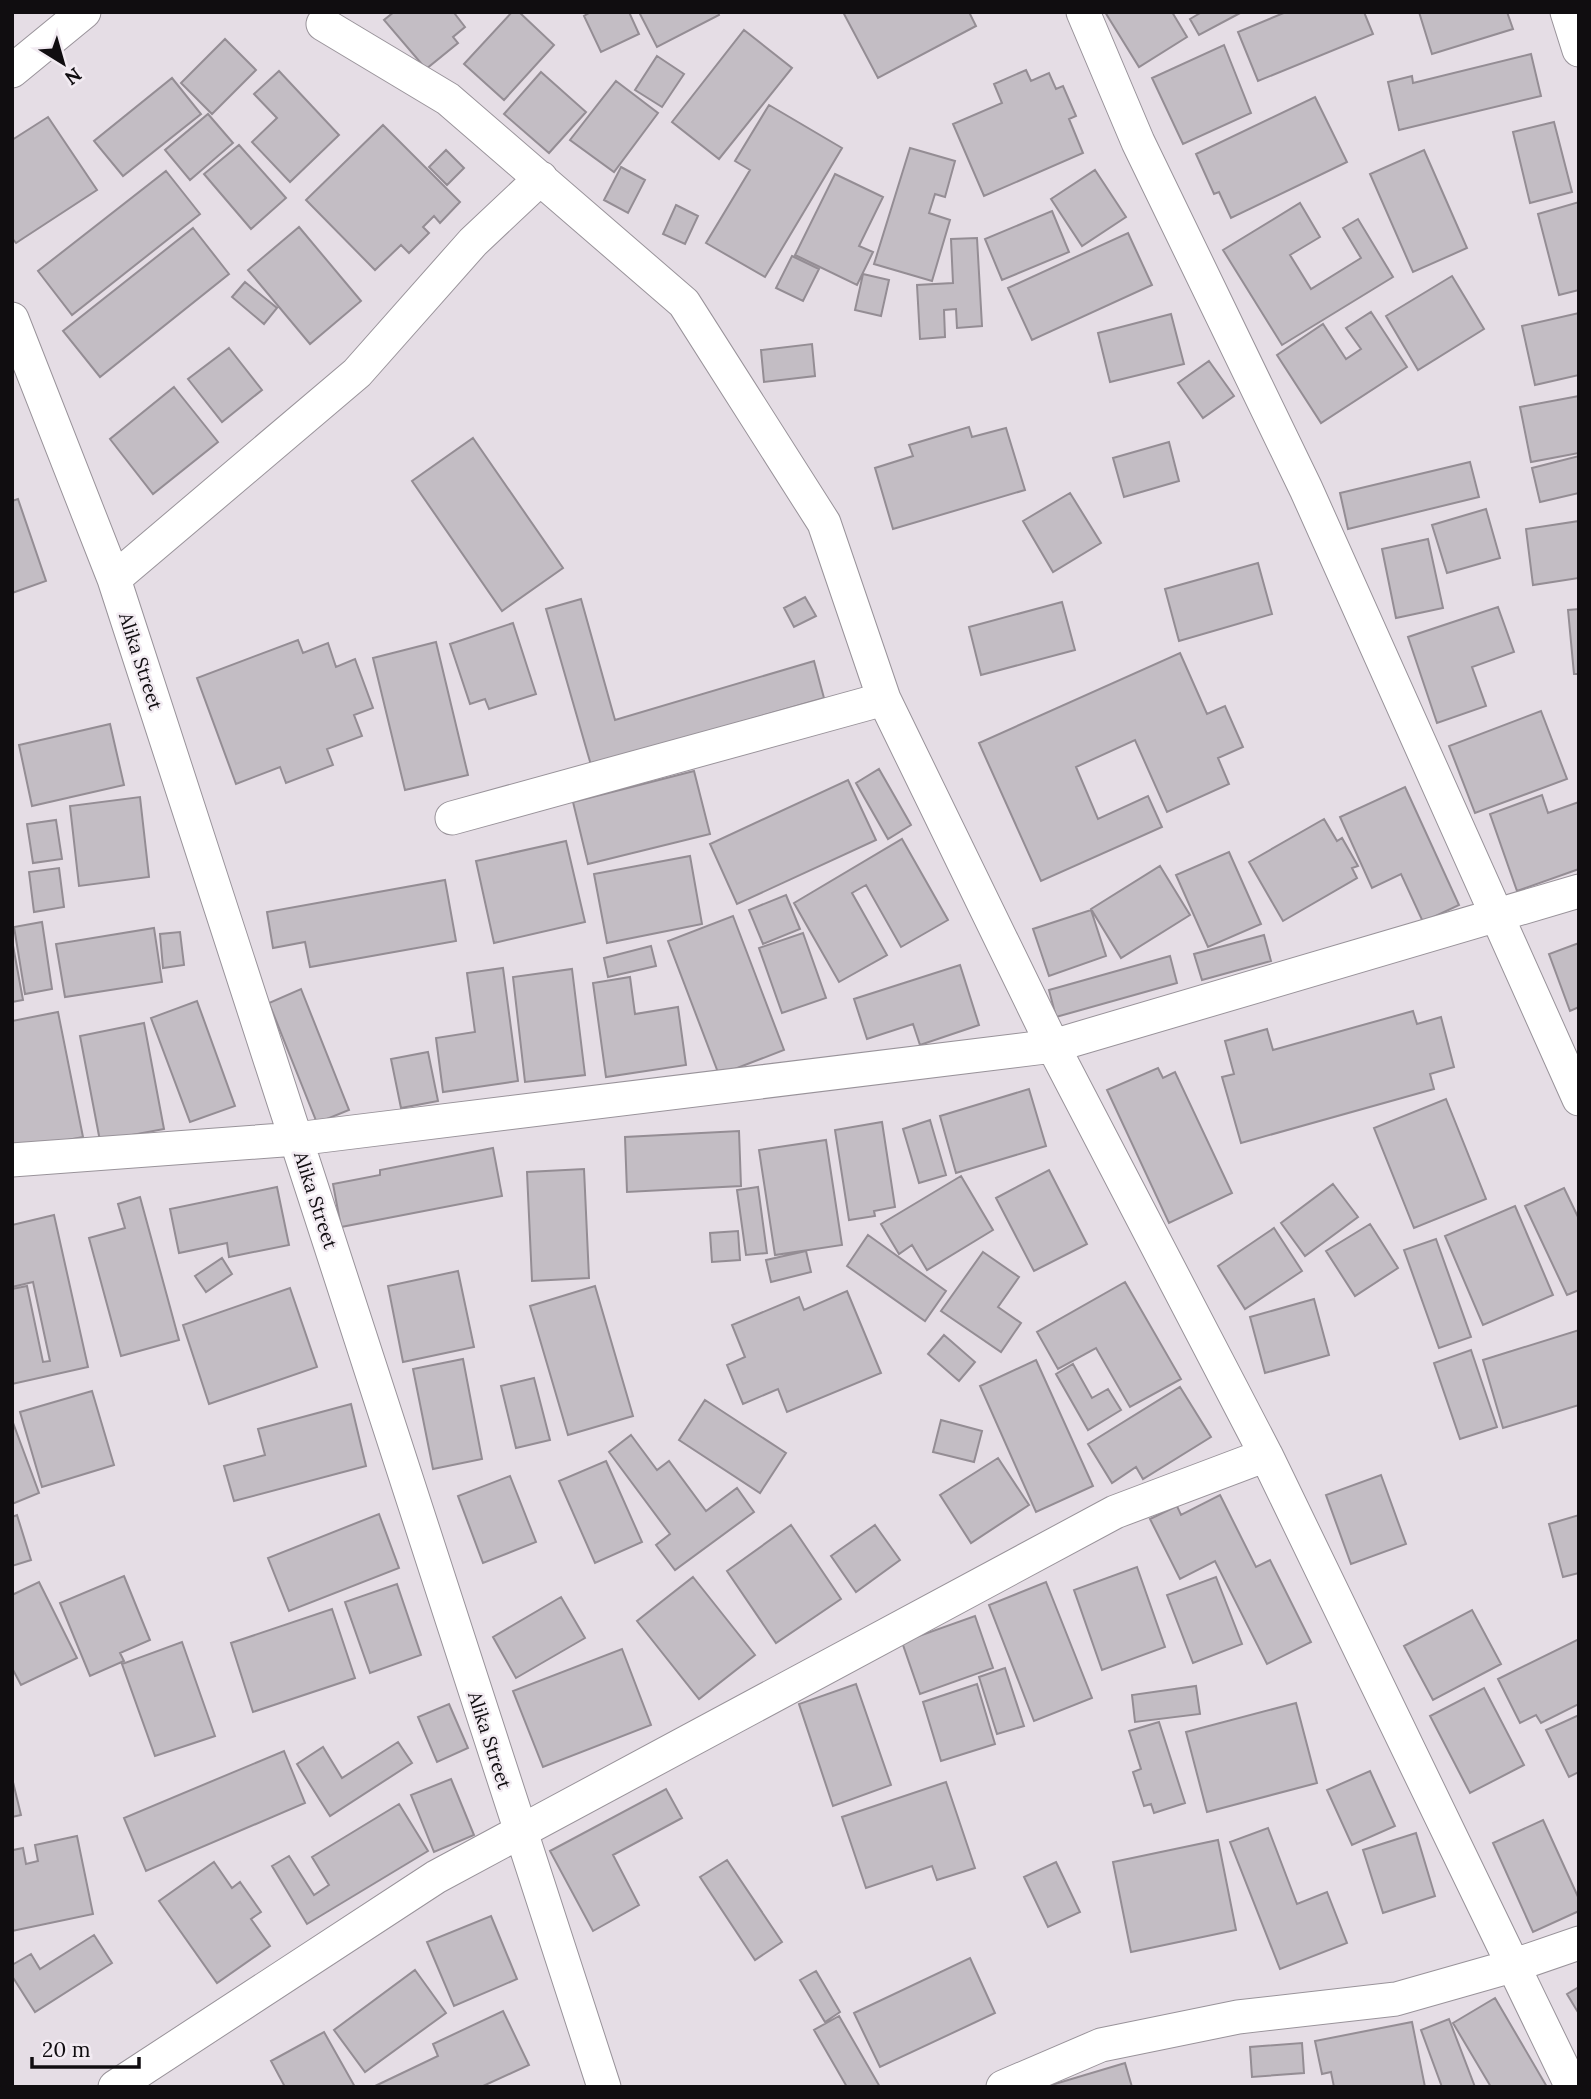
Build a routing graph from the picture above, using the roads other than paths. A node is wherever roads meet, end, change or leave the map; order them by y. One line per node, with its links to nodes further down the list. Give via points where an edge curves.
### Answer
1 (84, 12): 6 (street)
2 (1083, 12): 13 (street, via 1138,142 1306,489)
3 (1567, 12): 5 (street)
4 (318, 16): 7 (street, via 448,99)
5 (1579, 50)
6 (12, 71)
7 (541, 178): 9 (street, via 473,242 357,373); 10 (street, via 684,303 824,523)
8 (12, 320): 9 (street, Alika Street)
9 (114, 579): 16 (street, Alika Street)
10 (884, 699): 11 (street); 14 (street)
11 (452, 818)
12 (1579, 891): 13 (street)
13 (1497, 915): 14 (street); 15 (street)
14 (1053, 1046): 16 (street); 18 (street)
15 (1579, 1099)
16 (296, 1139): 17 (street); 19 (street, Alika Street)
17 (12, 1160)
18 (1266, 1455): 19 (street, via 1115,1512); 21 (street)
19 (519, 1832): 22 (street, via 436,1877); 23 (street, Alika Street)
20 (1579, 1943): 21 (street)
21 (1512, 1966): 24 (street, via 1396,1999 1238,2017 1101,2045); 25 (street)
22 (116, 2087)
23 (604, 2087)
24 (1003, 2087)
25 (1572, 2087)

